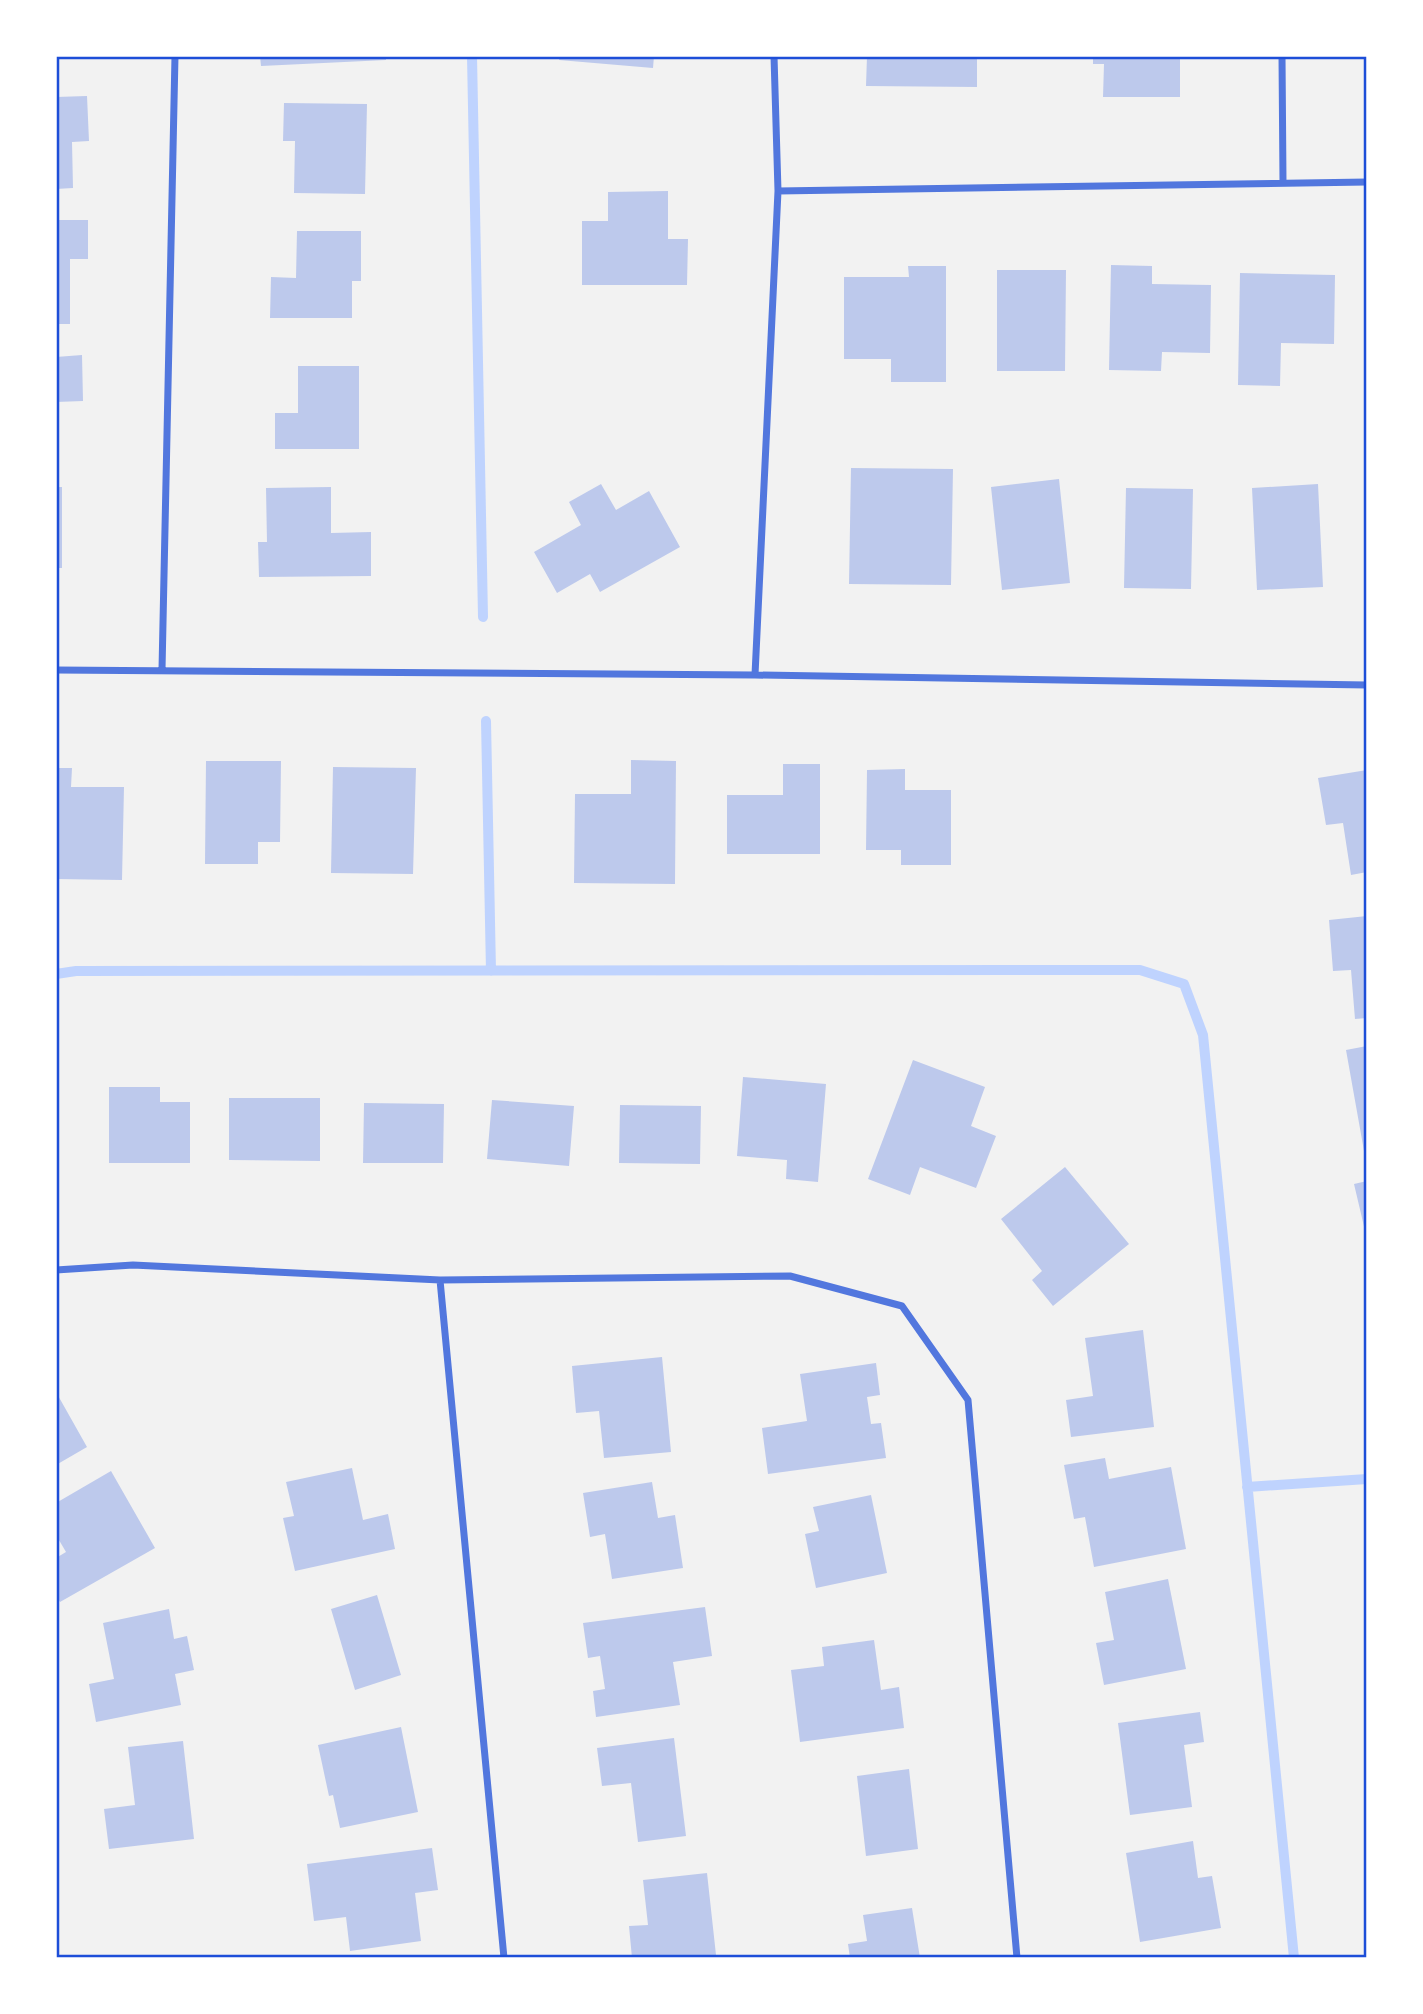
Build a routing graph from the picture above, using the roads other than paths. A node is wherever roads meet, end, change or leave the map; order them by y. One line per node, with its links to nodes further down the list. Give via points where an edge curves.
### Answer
1 (175, 56): 8 (street)
2 (774, 56): 6 (street)
3 (1282, 56): 4 (street)
4 (1283, 182): 5 (street); 6 (street)
5 (1367, 182)
6 (778, 191): 9 (street)
7 (56, 670): 8 (street)
8 (162, 670): 9 (street)
9 (755, 675): 10 (street)
10 (1367, 685)
11 (56, 1270): 12 (street, via 133,1265)
12 (440, 1280): 13 (street); 14 (street, via 790,1276 902,1306 968,1400)
13 (504, 1958)
14 (1017, 1958)

